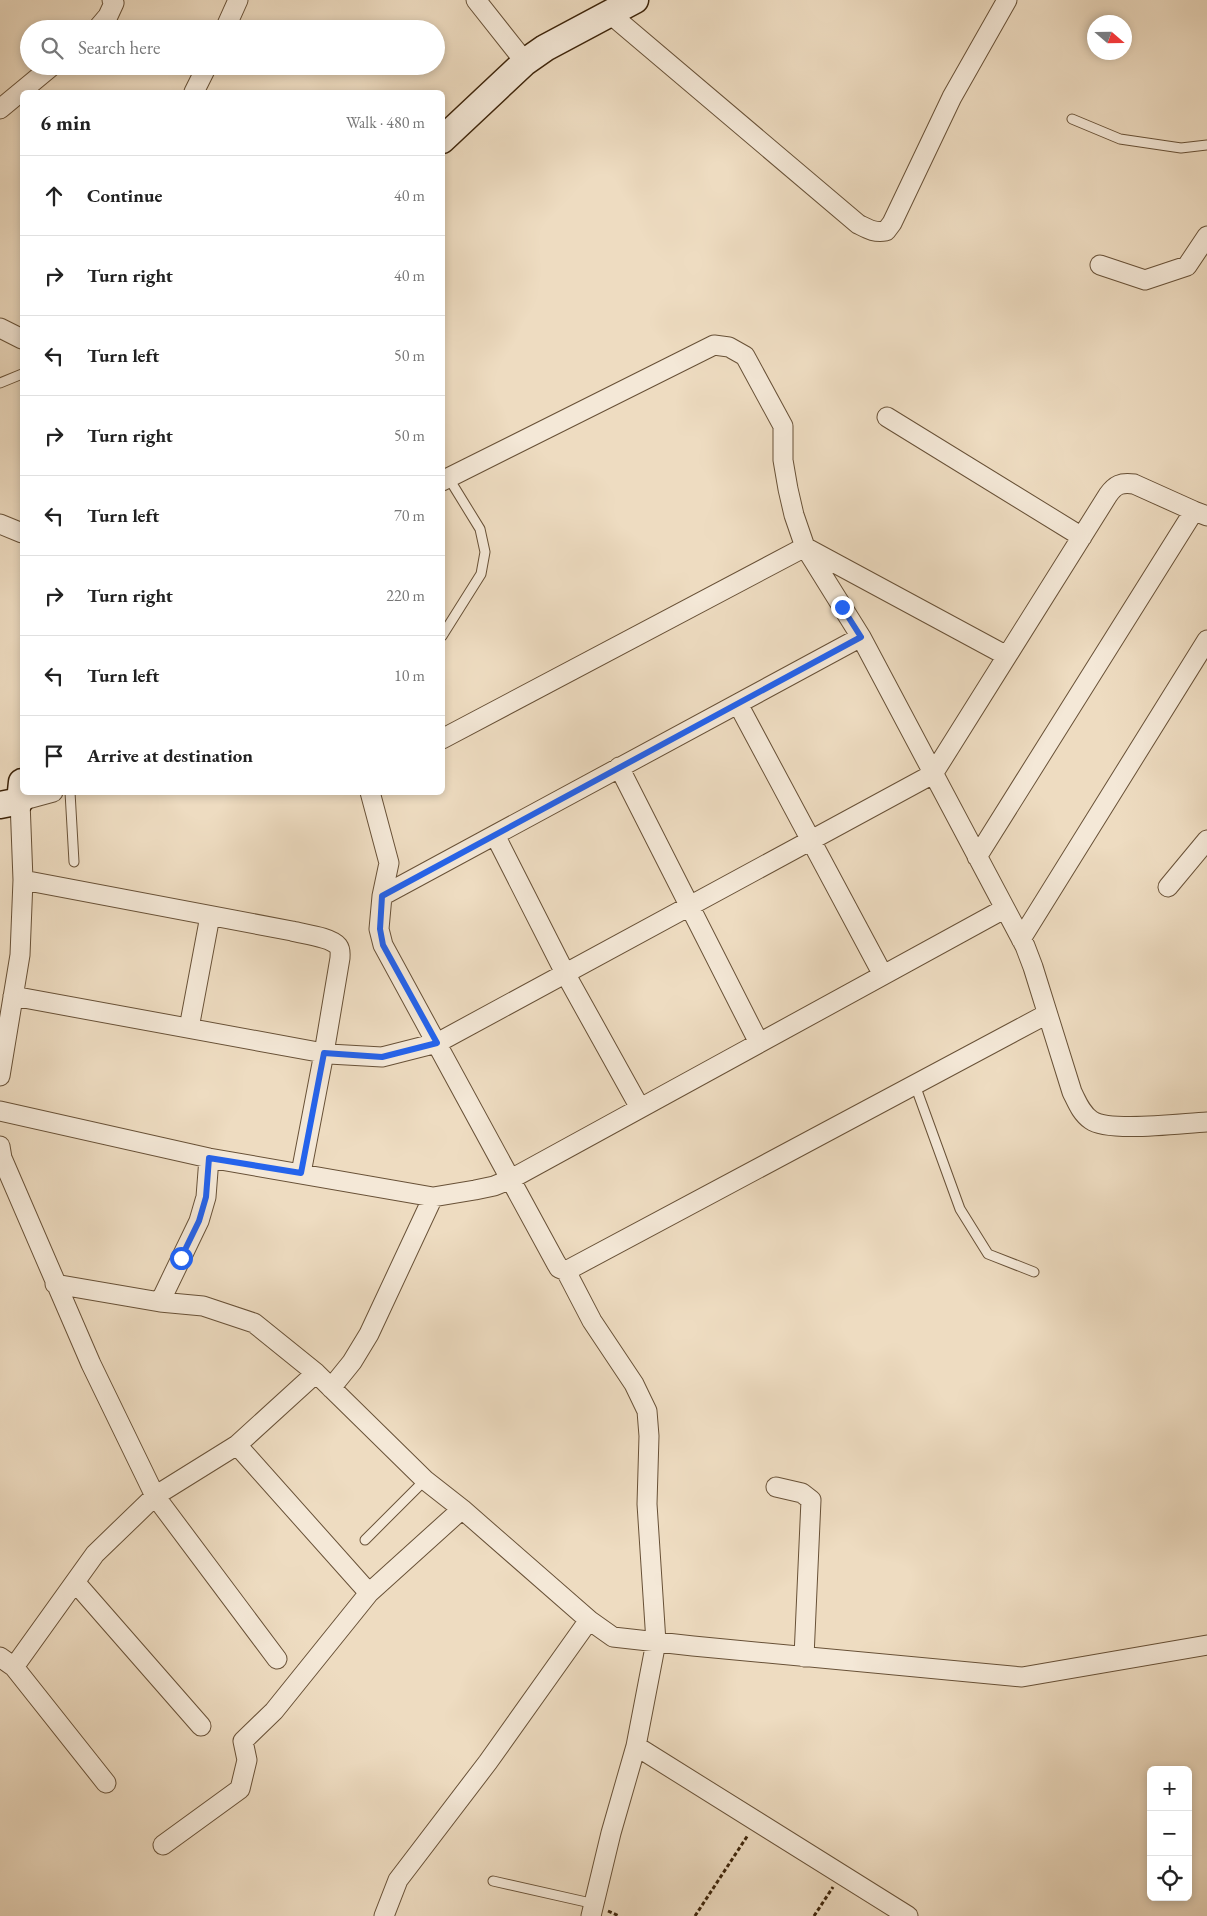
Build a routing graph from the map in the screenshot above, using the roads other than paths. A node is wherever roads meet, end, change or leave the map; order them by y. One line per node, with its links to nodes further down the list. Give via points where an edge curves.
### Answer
1 (112, 0): 7 (street, via 114,3)
2 (238, 0): 8 (street)
3 (476, 0): 9 (street)
4 (635, 0): 6 (street)
5 (1007, 0): 6 (street, via 952,97 892,223 886,231 878,232 858,224)
6 (609, 13): 9 (street)
7 (105, 20)
8 (229, 20)
9 (525, 62): 17 (street)
10 (41, 75): 12 (street)
11 (202, 75): 13 (street)
12 (23, 90)
13 (195, 90)
14 (20, 92): 15 (street)
15 (0, 109)
16 (1072, 119): 18 (lane, via 1120,139 1181,148)
17 (445, 137)
18 (1207, 145)
19 (1207, 236): 20 (street, via 1187,266 1145,280)
20 (1100, 265)
21 (0, 328): 22 (street)
22 (20, 338)
23 (20, 375): 24 (lane)
24 (0, 383)
25 (887, 416): 31 (street)
26 (445, 475): 32 (street, via 714,345 729,346 745,356 783,426 783,460 788,490)
27 (445, 477): 33 (lane, via 480,530 485,552 481,574)
28 (1200, 514): 31 (street, via 1125,482 1113,488); 47 (street)
29 (0, 524): 30 (street)
30 (20, 532)
31 (1082, 537): 36 (street)
32 (805, 547): 34 (street); 36 (street); 38 (street)
33 (445, 631)
34 (861, 637): 37 (street); 40 (street)
35 (1207, 640): 55 (street)
36 (1007, 656): 40 (street)
37 (738, 704): 39 (street); 45 (street)
38 (445, 737)
39 (619, 768): 44 (street); 52 (street)
40 (933, 774): 45 (street); 47 (street)
41 (70, 795): 48 (lane)
42 (371, 795): 51 (street, via 389,862)
43 (14, 796): 49 (street)
44 (495, 835): 51 (street); 56 (street)
45 (811, 840): 52 (street); 57 (street)
46 (1207, 840): 50 (street)
47 (977, 858): 53 (street)
48 (74, 862)
49 (23, 880): 54 (street); 58 (street, via 20,955)
50 (1168, 887)
51 (382, 896): 61 (street, via 380,929 383,945)
52 (688, 906): 56 (street); 62 (street)
53 (1004, 909): 55 (street); 57 (street)
54 (210, 916): 60 (street); 63 (street, via 292,931 337,945 340,958)
55 (1021, 939): 59 (street)
56 (565, 973): 61 (street); 66 (street)
57 (883, 975): 62 (street)
58 (13, 996): 60 (street); 64 (street)
59 (1047, 1014): 65 (street); 68 (street, via 1072,1092 1078,1106 1092,1121 1120,1127)
60 (190, 1028): 63 (street)
61 (437, 1043): 63 (street, via 382,1057); 72 (street)
62 (759, 1043): 66 (street)
63 (324, 1053): 71 (street)
64 (0, 1076)
65 (915, 1085): 74 (street); 75 (lane, via 960,1209 988,1254)
66 (640, 1108): 72 (street)
67 (0, 1111): 70 (street)
68 (1207, 1122)
69 (0, 1146): 76 (street, via 2,1158)
70 (209, 1158): 71 (street); 77 (street, via 206,1197 199,1221)
71 (301, 1173): 73 (street)
72 (511, 1179): 73 (street, via 494,1186); 74 (street, via 556,1263)
73 (433, 1197): 79 (street, via 369,1334)
74 (566, 1271): 89 (street, via 592,1321 634,1384 646,1411 649,1436 647,1504)
75 (1034, 1272)
76 (54, 1284): 77 (street); 83 (street)
77 (160, 1302): 78 (street, via 203,1306 254,1323)
78 (316, 1373): 79 (street); 80 (street)
79 (331, 1388): 81 (street)
80 (236, 1445): 83 (street); 87 (street)
81 (425, 1480): 84 (street); 85 (lane)
82 (776, 1487): 91 (street, via 802,1492 811,1500)
83 (155, 1496): 86 (street, via 95,1554); 92 (street)
84 (462, 1509): 87 (street); 88 (street)
85 (366, 1540)
86 (75, 1582): 93 (street); 94 (street)
87 (369, 1593): 97 (street, via 274,1712 243,1741 247,1760 240,1789)
88 (589, 1620): 89 (street, via 613,1637); 100 (street, via 488,1762 398,1880)
89 (656, 1642): 91 (street); 95 (street)
90 (1207, 1645): 91 (street, via 1022,1677)
91 (804, 1657)
92 (277, 1659)
93 (7, 1662): 96 (street)
94 (202, 1726)
95 (636, 1746): 99 (street); 101 (street)
96 (106, 1783)
97 (163, 1846)
98 (493, 1881): 99 (lane)
99 (593, 1910)
100 (384, 1916)
101 (908, 1916)

